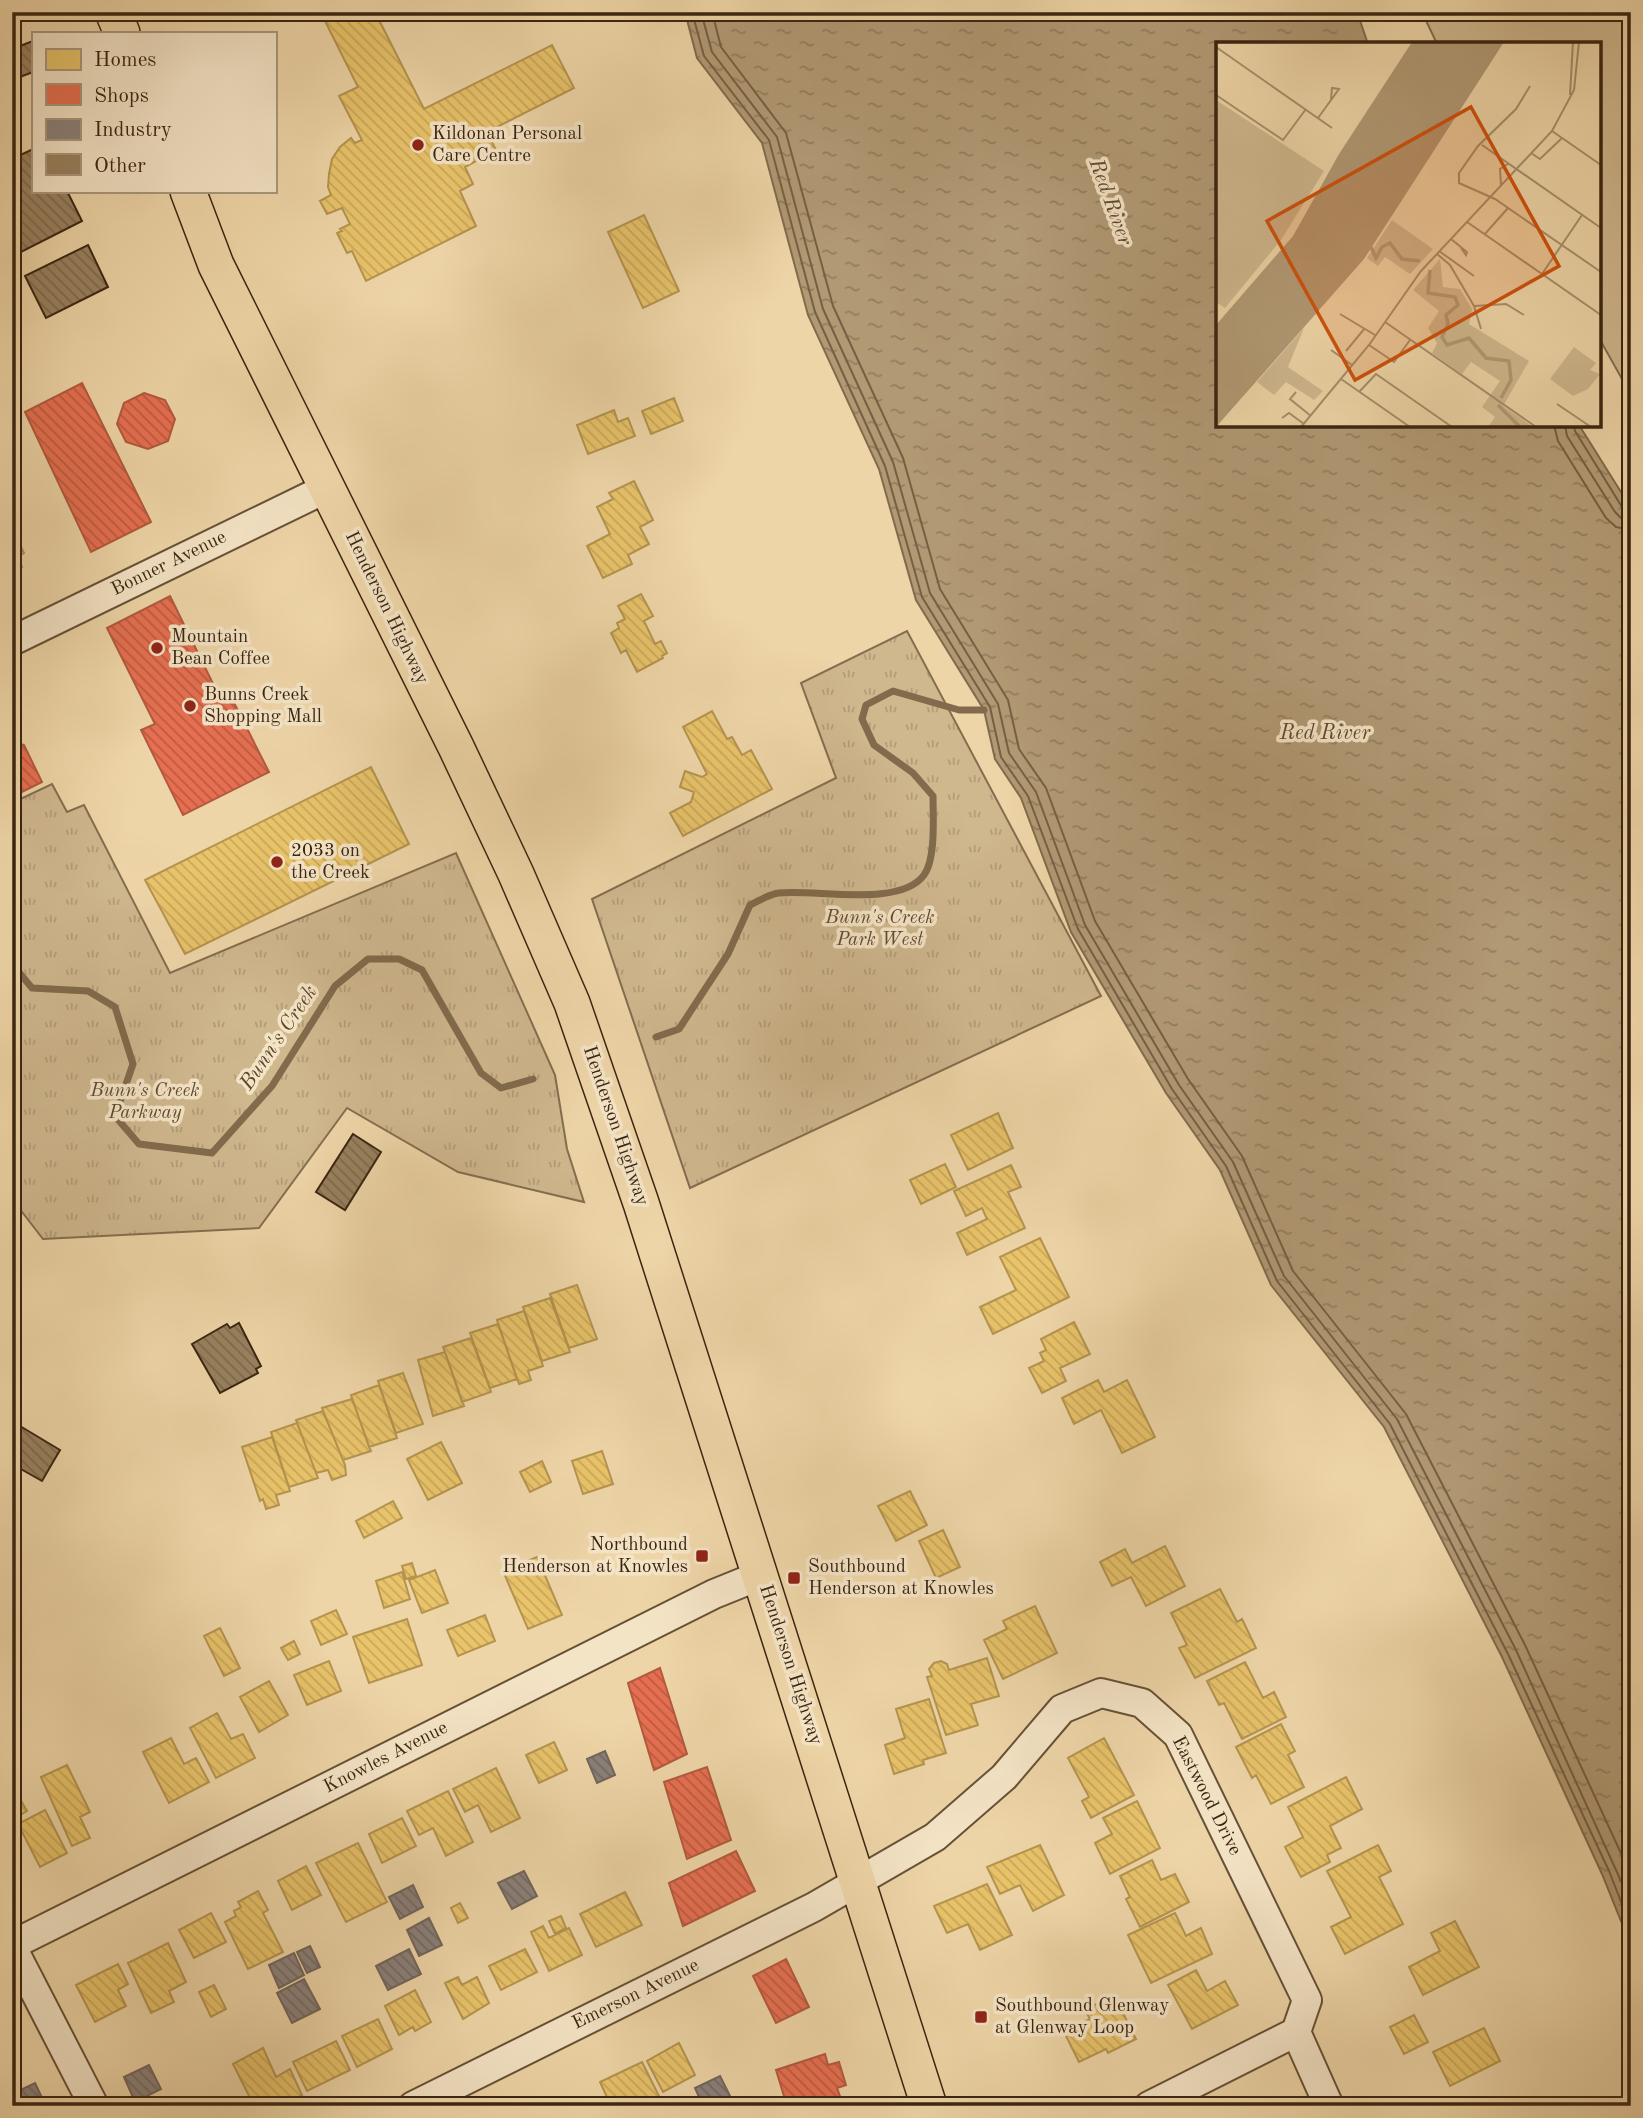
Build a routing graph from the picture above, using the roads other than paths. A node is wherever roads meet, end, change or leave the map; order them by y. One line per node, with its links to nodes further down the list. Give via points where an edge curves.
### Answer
1 (113, 12): 2 (main road)
2 (122, 32)
3 (188, 192): 4 (main road, Henderson Highway, via 216,265)
4 (327, 488): 5 (street, Bonner Avenue); 6 (main road, Henderson Highway, via 516,874 572,1003)
5 (12, 641)
6 (761, 1575): 7 (main road, Henderson Highway); 8 (street, Knowles Avenue)
7 (858, 1881): 9 (street, Eastwood Drive, via 934,1837 1004,1777 1062,1709 1101,1693 1142,1703 1178,1735 1307,2000); 11 (street, Emerson Avenue); 12 (main road, Henderson Highway)
8 (12, 1946): 10 (street)
9 (1296, 2032): 13 (street); 14 (street)
10 (94, 2106)
11 (413, 2106)
12 (929, 2106)
13 (1149, 2106)
14 (1329, 2106)

